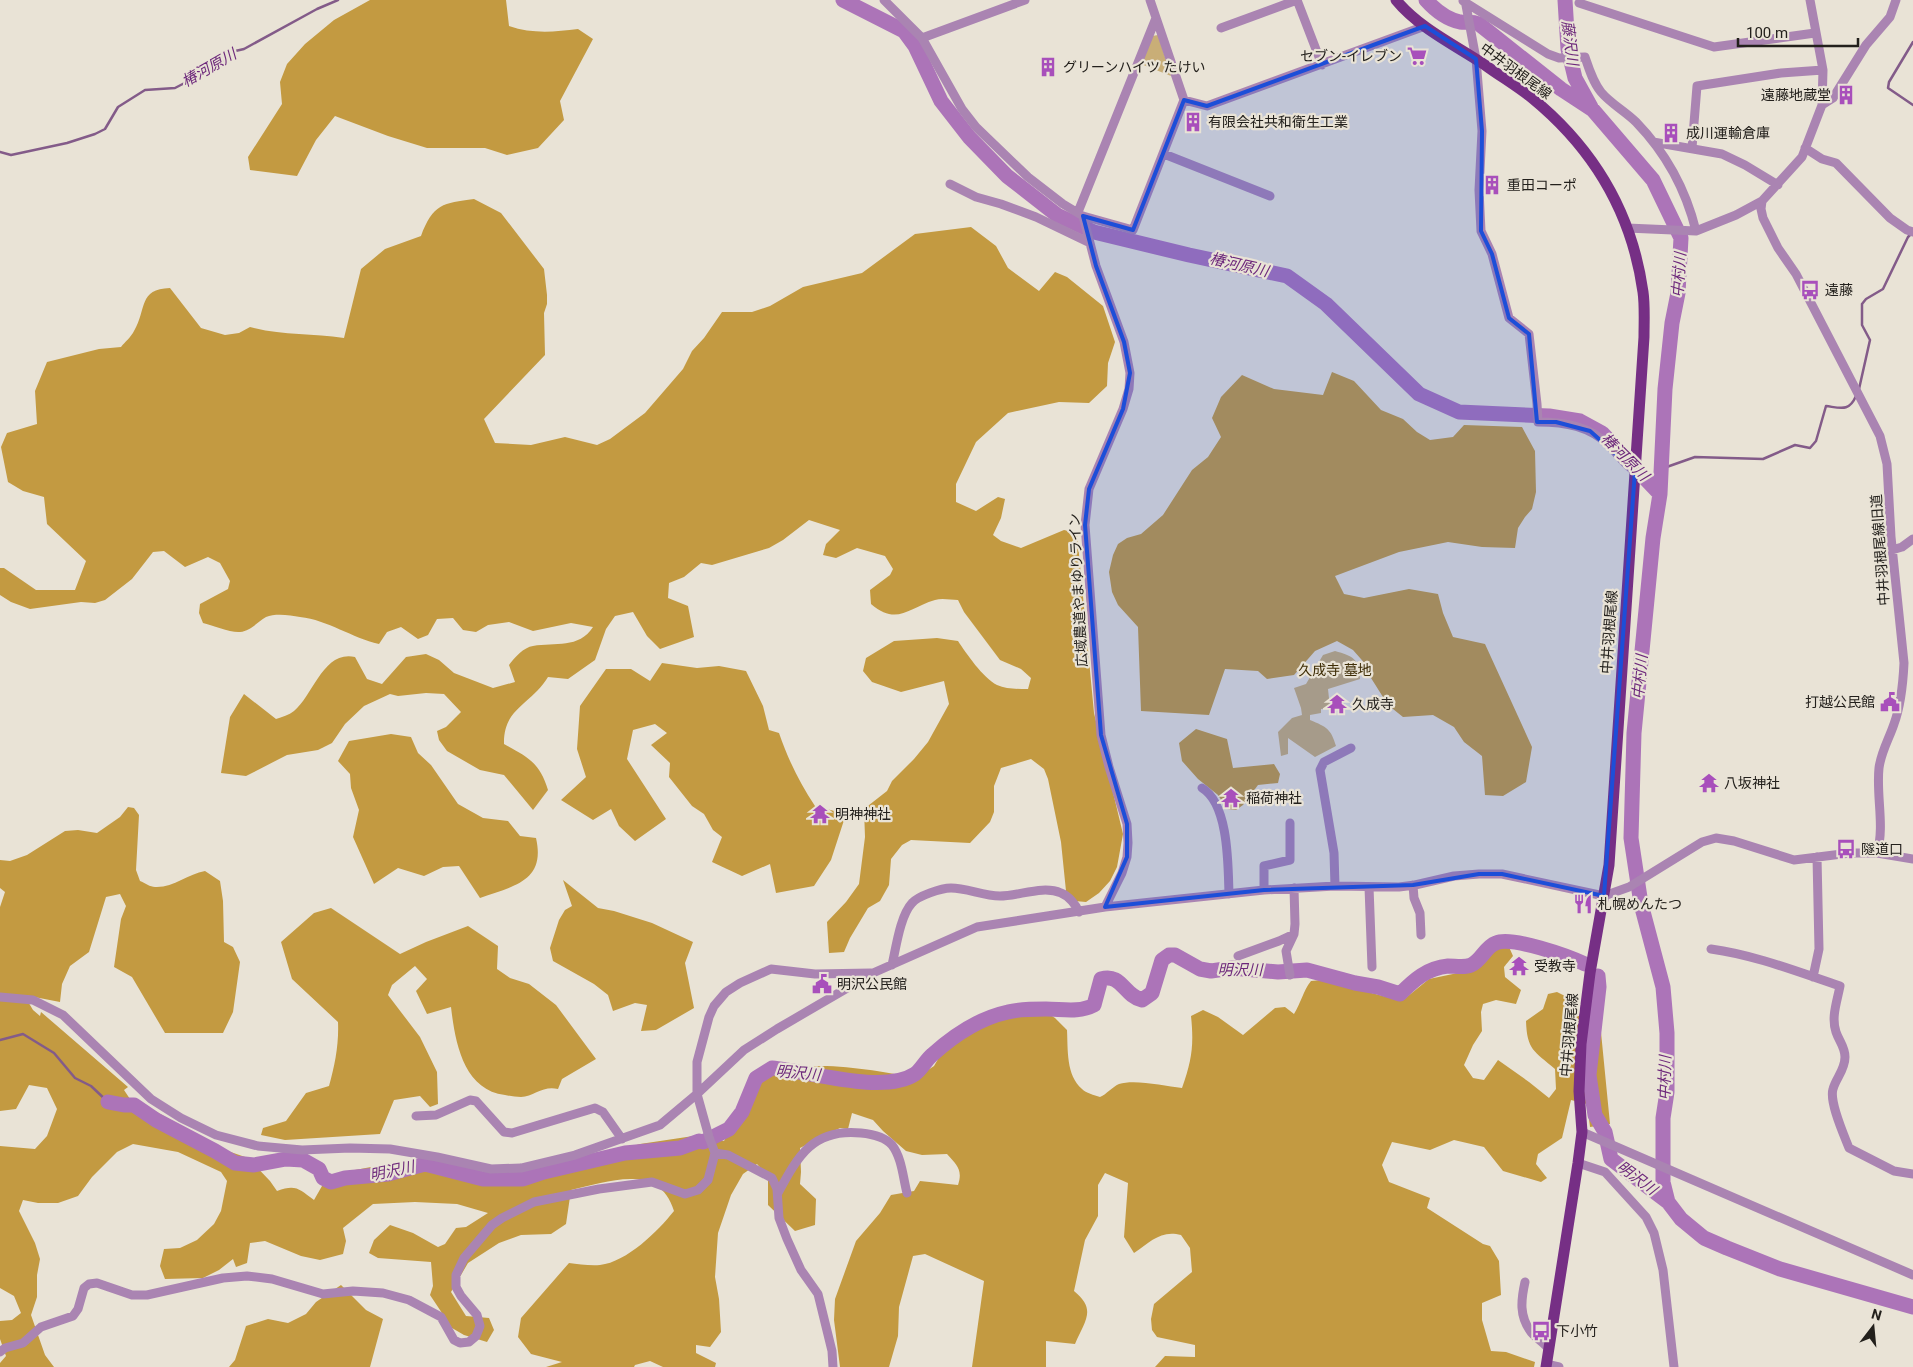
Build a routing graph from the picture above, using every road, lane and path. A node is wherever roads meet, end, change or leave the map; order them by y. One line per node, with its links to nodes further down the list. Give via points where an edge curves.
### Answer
1 (884, 0): 13 (street)
2 (1025, 0): 13 (street)
3 (1150, 0): 9 (street)
4 (1396, 0): 10 (main road, 中井羽根尾線)
5 (1810, 0): 12 (street)
6 (1896, 0): 18 (street, via 1890,17 1866,45 1833,98)
7 (1464, 2): 14 (street); 19 (street, via 1548,54 1559,58 1585,57 1601,92)
8 (1579, 3): 12 (street, via 1714,47)
9 (1156, 18): 17 (street); 27 (street)
10 (1425, 26): 14 (main road, 中井羽根尾線); 15 (street)
11 (1221, 28): 15 (street, via 1297,0)
12 (1815, 32): 16 (street)
13 (922, 38): 27 (street, via 962,109 976,127 1028,176)
14 (1476, 59): 28 (main road, 中井羽根尾線, via 1531,97 1565,129 1605,180); 32 (street, via 1482,131 1481,231 1492,254 1509,318 1529,334 1538,422 1556,422 1590,431)
15 (1322, 65): 17 (street, via 1207,106)
16 (1822, 70): 18 (street); 20 (street, via 1697,86)
17 (1184, 100): 22 (street)
18 (1822, 105): 21 (street)
19 (1654, 142): 20 (street); 29 (street, via 1686,197)
20 (1692, 148): 24 (street, via 1722,154)
21 (1806, 148): 24 (street); 30 (street, via 1822,159 1836,163 1890,218)
22 (1164, 154): 25 (street); 27 (street, via 1134,230)
23 (950, 184): 31 (street, via 976,197)
24 (1778, 185): 26 (street)
25 (1270, 196)
26 (1762, 201): 29 (street); 34 (street, 中井羽根尾線旧道, via 1762,218 1796,274 1880,436 1887,464)
27 (1080, 214): 31 (street, 広域農道やまゆりライン)
28 (1627, 228): 29 (street); 32 (main road, 中井羽根尾線, via 1643,292 1644,337)
29 (1694, 231)
30 (1913, 232)
31 (1088, 238): 48 (street, 広域農道やまゆりライン, via 1124,342 1130,373 1123,409 1089,489 1085,525 1101,735 1127,824 1127,857)
32 (1635, 471): 47 (main road, 中井羽根尾線)
33 (1913, 540): 34 (street)
34 (1892, 550): 38 (street, 中井羽根尾線旧道, via 1904,664 1898,713 1879,765 1880,842)
35 (1351, 748): 42 (street, via 1324,762 1320,770 1334,853)
36 (1202, 788): 46 (street, via 1208,792 1220,814 1228,860)
37 (1290, 823): 45 (street, via 1290,860 1264,866)
38 (1877, 853): 39 (street); 40 (street)
39 (1817, 857): 47 (street, via 1794,860 1716,838 1702,842 1629,887); 58 (street, via 1819,950)
40 (1913, 859)
41 (1413, 885): 43 (street); 47 (street, via 1454,876 1502,874); 51 (street)
42 (1335, 886): 43 (street); 44 (street)
43 (1369, 887): 55 (street)
44 (1294, 888): 45 (street); 50 (street)
45 (1264, 890): 46 (street)
46 (1229, 894): 48 (street)
47 (1604, 896): 62 (main road, 中井羽根尾線, via 1581,1044)
48 (1105, 907): 49 (street)
49 (1080, 912): 54 (street, via 977,927); 54 (street, via 1062,893 1047,890 999,896 949,888 912,902 903,920)
50 (1294, 934): 53 (street); 57 (street, via 1286,952)
51 (1421, 935)
52 (1711, 950): 58 (street, via 1756,958)
53 (1238, 956)
54 (892, 965): 56 (street)
55 (1372, 967)
56 (873, 973): 60 (street, via 744,1050); 60 (street, via 815,974 771,969 726,992 709,1017 698,1062)
57 (1290, 974)
58 (1814, 977): 66 (street, via 1840,986 1834,1023 1845,1057 1844,1069 1833,1088 1832,1097 1849,1148 1894,1171)
59 (0, 997): 63 (street, via 33,1000 64,1015 151,1099 216,1135 258,1146 302,1150 390,1149 491,1169 521,1168)
60 (697, 1094): 63 (street, via 660,1125); 64 (street)
61 (416, 1116): 63 (street, via 436,1115 470,1100 476,1101 504,1132 512,1133 595,1108 604,1112)
62 (1582, 1132): 65 (main road, 中井羽根尾線); 69 (street)
63 (622, 1139)
64 (715, 1153): 67 (street, via 728,1155 772,1178); 72 (street, via 708,1180 698,1190 685,1194 652,1182 599,1189 534,1202 497,1222 464,1258 456,1275 456,1287 477,1315 480,1326 469,1342 454,1340 441,1317 409,1300 383,1293 323,1294 272,1279 246,1276 147,1295 132,1295 97,1283 89,1284 84,1288 73,1316 41,1327 24,1343)
65 (1578, 1163): 71 (main road, 中井羽根尾線); 76 (street, via 1605,1172 1646,1217 1654,1233 1663,1270)
66 (1913, 1174)
67 (778, 1193): 68 (street, via 798,1156 811,1144 824,1137 857,1132 891,1144); 74 (street, via 779,1218 787,1239 801,1270 818,1294)
68 (907, 1193)
69 (1913, 1275)
70 (1525, 1282): 71 (street, via 1521,1301 1523,1317 1531,1333)
71 (1548, 1348): 73 (main road, 中井羽根尾線)
72 (0, 1352)
73 (1546, 1365): 75 (street)
74 (833, 1367)
75 (1559, 1367)
76 (1674, 1367)

